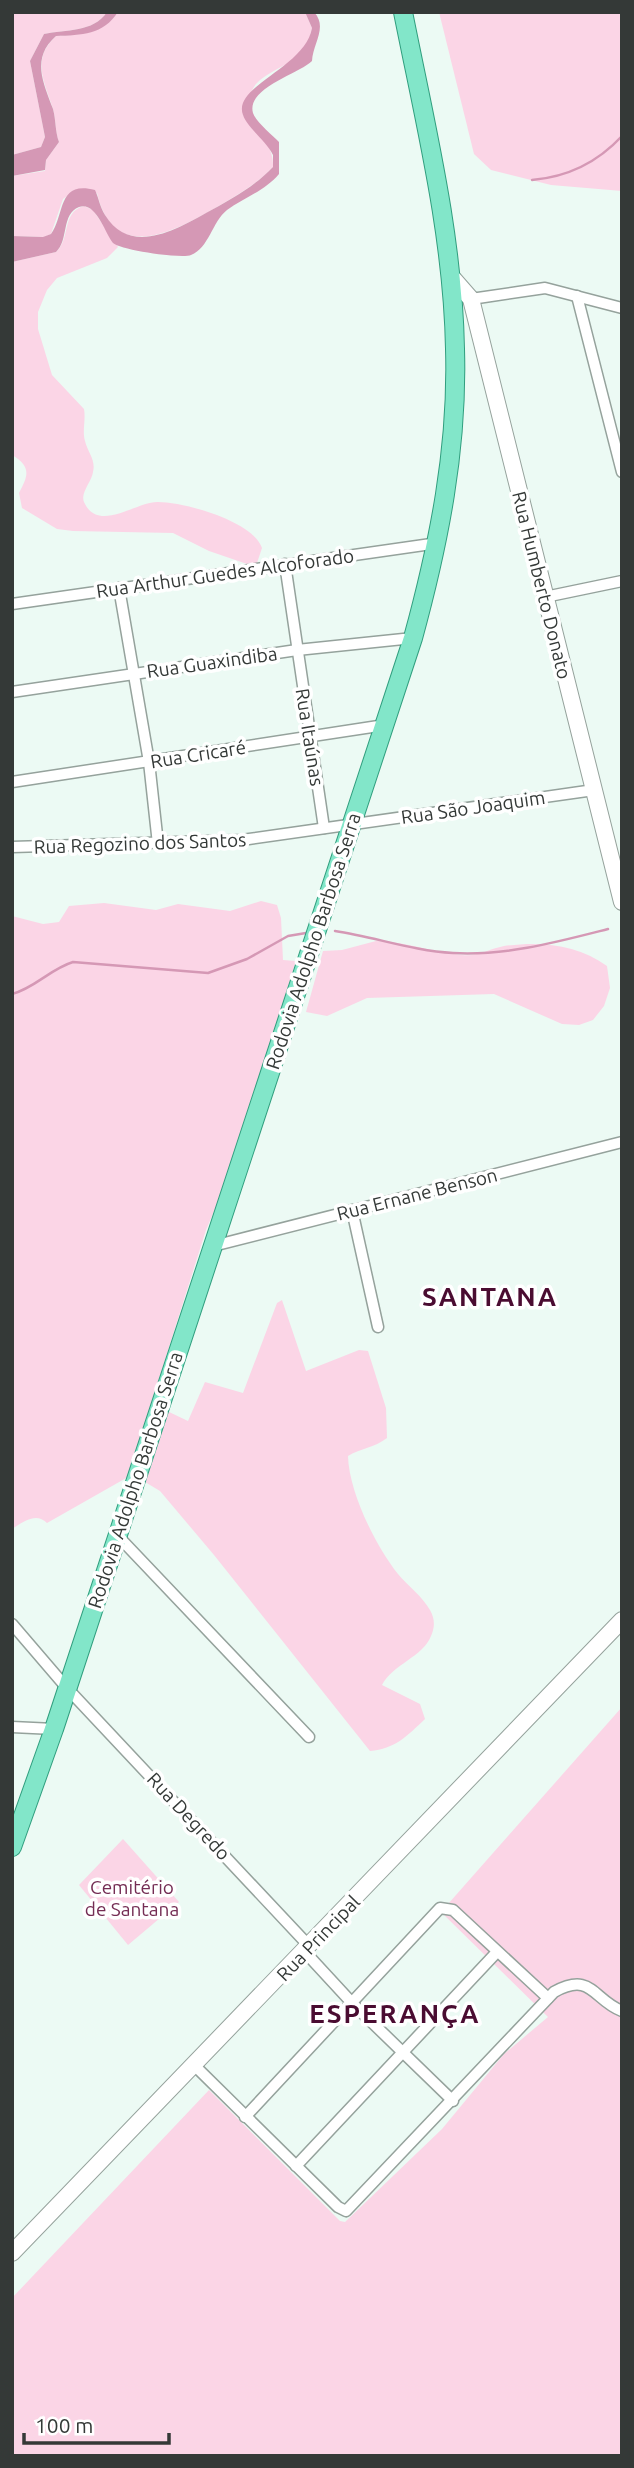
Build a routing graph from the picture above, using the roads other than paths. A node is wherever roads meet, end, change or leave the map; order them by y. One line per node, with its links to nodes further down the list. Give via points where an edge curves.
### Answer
1 (403, 12): 2 (main road, Rodovia Adolpho Barbosa Serra, via 440,197)
2 (450, 275): 4 (main road, Rua Humberto Donato); 7 (main road, Rodovia Adolpho Barbosa Serra, via 455,395)
3 (576, 296): 4 (street, via 545,288); 5 (street); 6 (street)
4 (471, 299): 11 (main road, Rua Humberto Donato)
5 (622, 308)
6 (622, 472)
7 (438, 543): 8 (street, Rua Arthur Guedes Alcoforado); 13 (main road, Rodovia Adolpho Barbosa Serra)
8 (285, 564): 10 (street, Rua Arthur Guedes Alcoforado); 14 (street, Rua Itaúnas)
9 (622, 581): 11 (street)
10 (119, 588): 12 (street, Rua Arthur Guedes Alcoforado); 15 (street)
11 (545, 597): 21 (main road, Rua Humberto Donato)
12 (12, 604)
13 (413, 638): 14 (street, Rua Guaxindiba); 17 (main road, Rodovia Adolpho Barbosa Serra)
14 (297, 650): 15 (street, Rua Guaxindiba); 18 (street, Rua Itaúnas)
15 (134, 673): 16 (street, Rua Guaxindiba); 19 (street)
16 (12, 692)
17 (385, 725): 18 (street, Rua Cricaré); 22 (main road, Rodovia Adolpho Barbosa Serra)
18 (310, 737): 19 (street, Rua Cricaré); 23 (street, Rua Itaúnas)
19 (149, 762): 20 (street, Rua Cricaré); 24 (street)
20 (12, 782)
21 (594, 790): 22 (street, Rua São Joaquim); 26 (main road, Rua Humberto Donato)
22 (351, 823): 23 (street, Rua Regozino dos Santos); 29 (main road, Rodovia Adolpho Barbosa Serra)
23 (324, 828): 24 (street, Rua Regozino dos Santos, via 242,841)
24 (158, 844): 25 (street, Rua Regozino dos Santos)
25 (12, 847)
26 (622, 902)
27 (622, 1142): 28 (street, Rua Ernane Benson)
28 (352, 1210): 29 (street, Rua Ernane Benson); 30 (street)
29 (213, 1246): 31 (main road, Rodovia Adolpho Barbosa Serra)
30 (378, 1327)
31 (116, 1534): 34 (main road, Rodovia Adolpho Barbosa Serra); 37 (street)
32 (622, 1620): 39 (main road, Rua Principal)
33 (12, 1624): 34 (street, Rua Degredo)
34 (66, 1687): 36 (main road, Rodovia Adolpho Barbosa Serra); 39 (street, Rua Degredo)
35 (12, 1727): 36 (street)
36 (54, 1729): 38 (main road, Rodovia Adolpho Barbosa Serra)
37 (309, 1737)
38 (12, 1847)
39 (307, 1950): 42 (street, Rua Degredo); 45 (main road, Rua Principal)
40 (496, 1953): 41 (street); 42 (street, via 453,1910 443,1907); 44 (street)
41 (548, 1998): 43 (street, via 582,1984); 46 (street)
42 (353, 2004): 44 (street, Rua Degredo); 47 (street)
43 (622, 2011)
44 (402, 2052): 46 (street, Rua Degredo); 48 (street)
45 (193, 2064): 47 (street); 49 (main road, Rua Principal)
46 (453, 2101): 48 (street, via 349,2211 338,2207)
47 (245, 2117): 48 (street)
48 (296, 2166)
49 (12, 2253)

